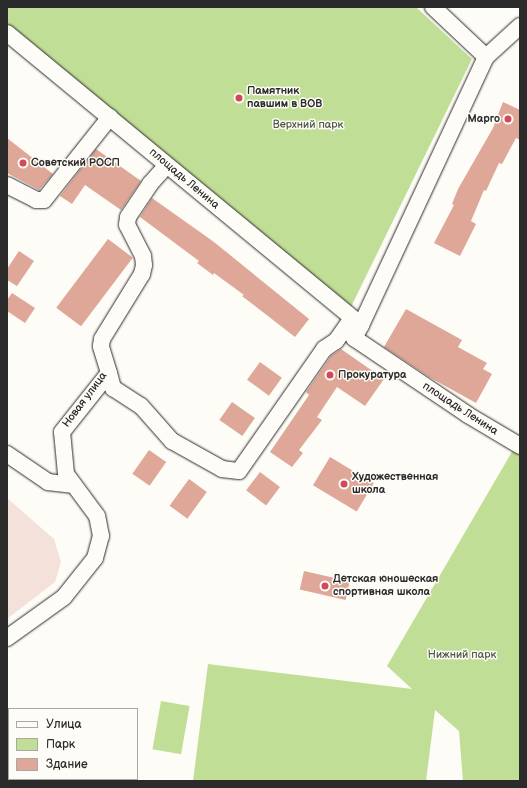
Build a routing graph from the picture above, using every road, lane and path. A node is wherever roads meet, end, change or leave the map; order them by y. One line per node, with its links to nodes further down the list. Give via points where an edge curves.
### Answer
1 (433, 7): 4 (street)
2 (520, 26): 4 (street, площадь Ленина)
3 (7, 33): 5 (street, площадь Ленина)
4 (486, 57): 8 (street, площадь Ленина)
5 (110, 117): 6 (street, площадь Ленина); 7 (street, via 44,200 36,200)
6 (167, 165): 8 (street, площадь Ленина); 9 (street, Новая улица, via 150,184 128,217 127,225 143,256 144,265 142,274 102,339)
7 (7, 185)
8 (356, 321): 9 (street, via 324,349 239,471 222,469 172,441 141,406 113,388); 10 (street, площадь Ленина, via 354,338 468,415)
9 (109, 372): 12 (street, Новая улица, via 62,432 66,474)
10 (520, 446)
11 (7, 454): 12 (street, via 48,482)
12 (74, 485): 13 (street, Новая улица, via 97,516 101,536 95,558 64,597)
13 (7, 638)

